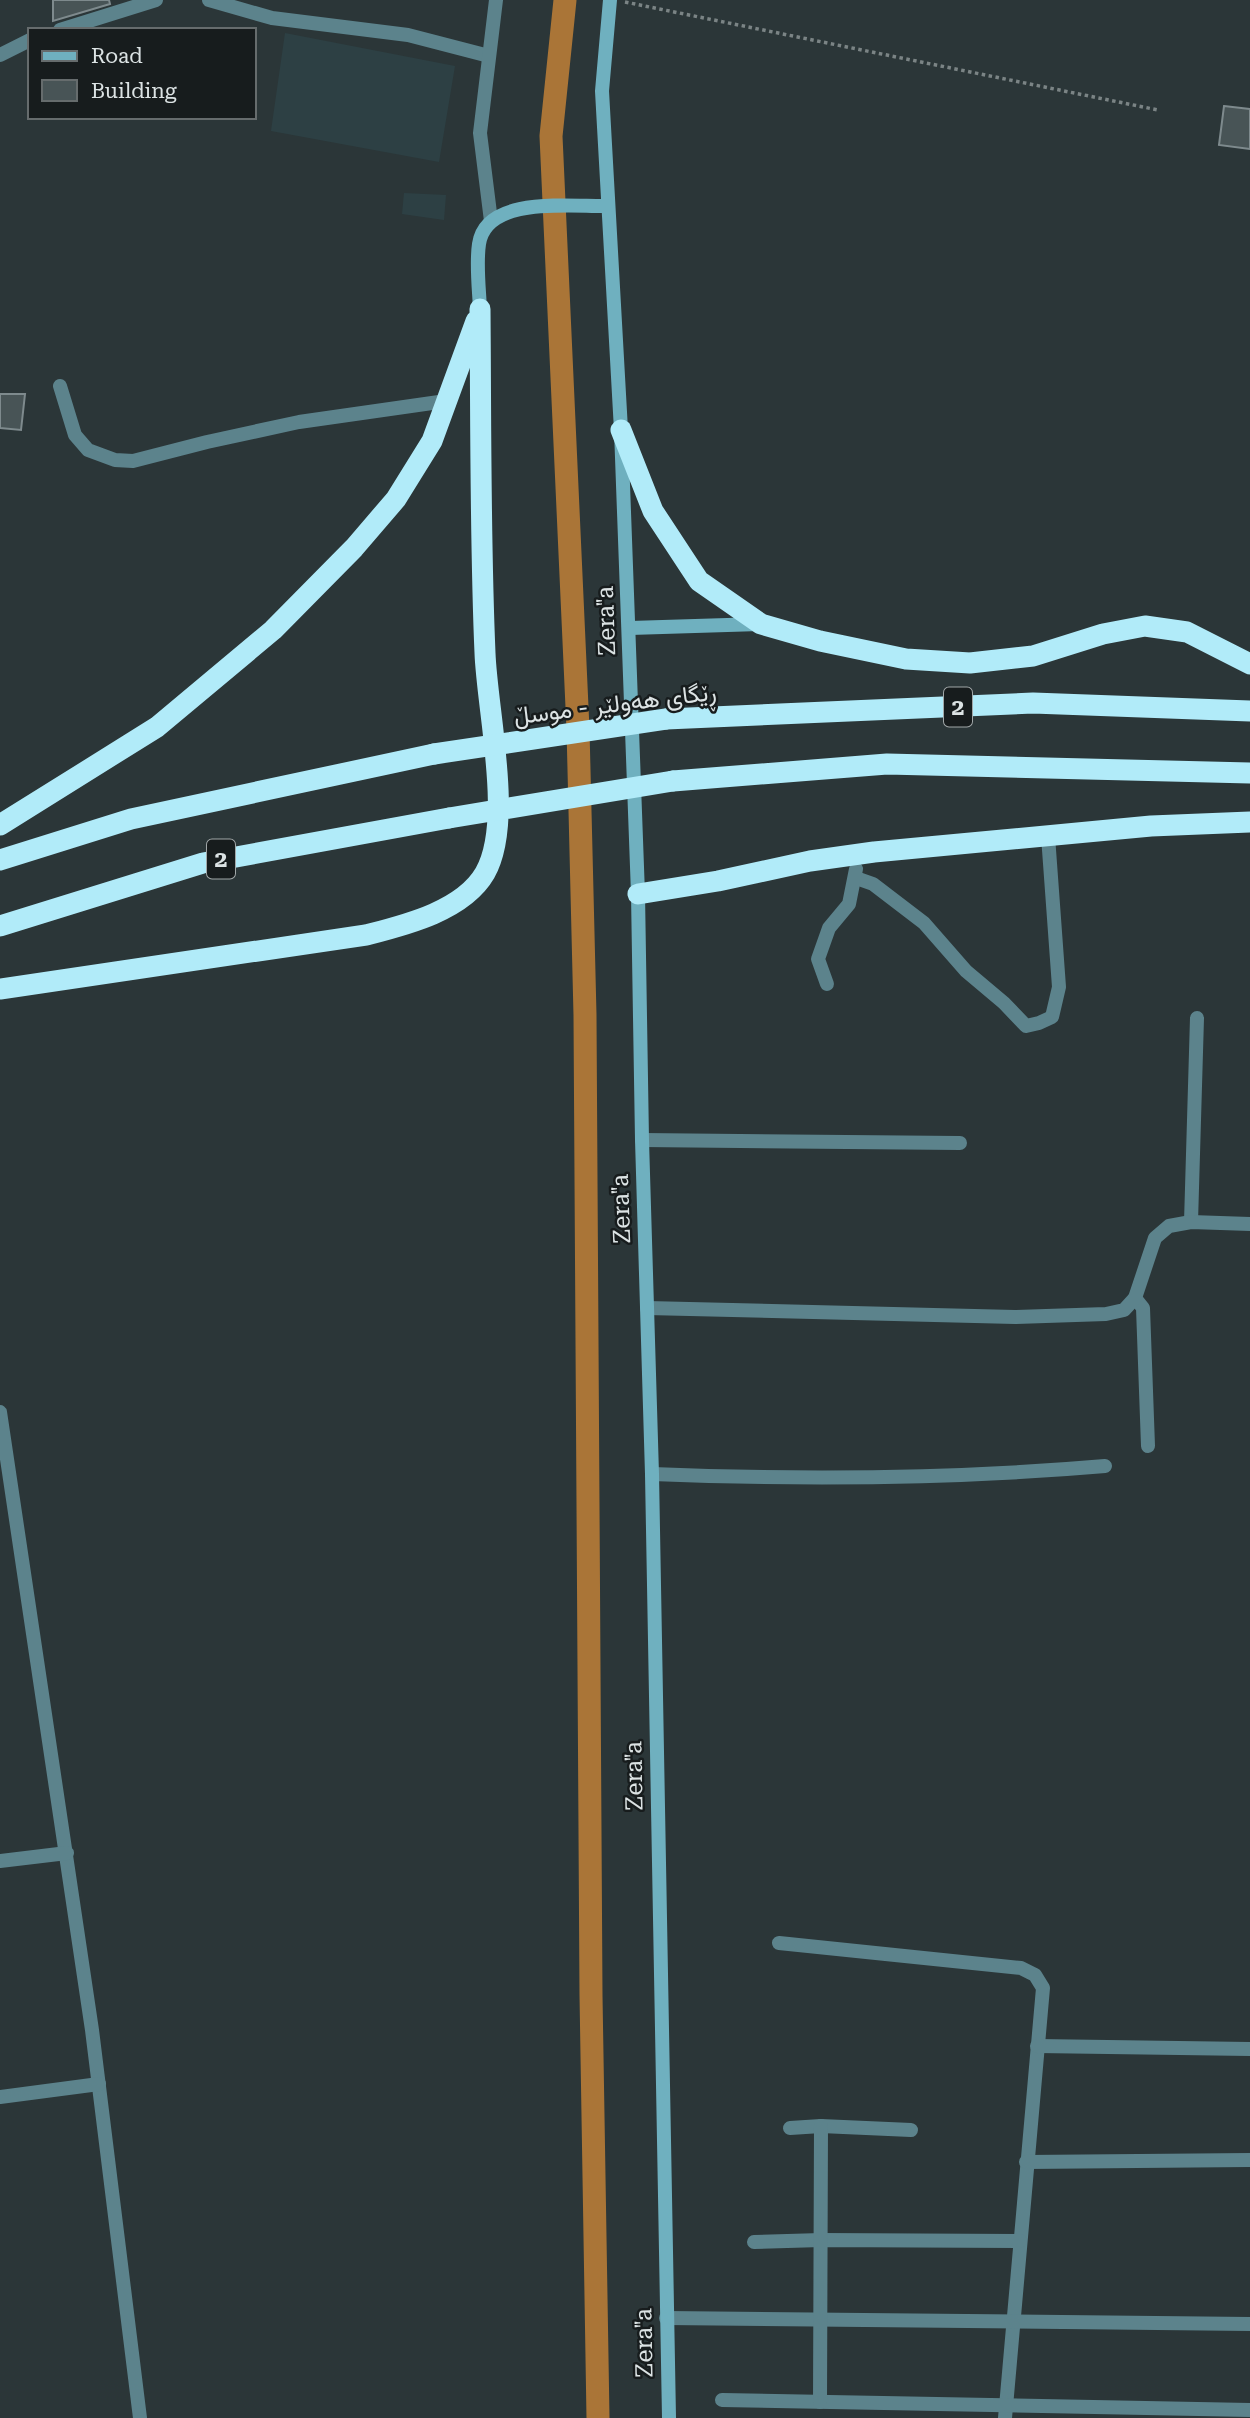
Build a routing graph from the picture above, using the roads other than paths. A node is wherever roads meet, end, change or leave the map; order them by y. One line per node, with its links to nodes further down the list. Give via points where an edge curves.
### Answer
1 (156, 0): 5 (street)
2 (209, 0): 8 (street, via 272,18 408,34)
3 (496, 0): 8 (street)
4 (617, 1): 9 (street, Zera"a, via 602,91)
5 (66, 28)
6 (28, 41): 7 (street)
7 (0, 55)
8 (489, 56): 10 (street, via 480,134)
9 (608, 206): 10 (street, via 517,208); 14 (street, Zera"a)
10 (491, 221): 11 (street, via 479,243)
11 (480, 309): 13 (highway); 29 (highway, via 485,655 497,765 497,840 484,873 460,899 420,920 366,935)
12 (60, 386): 13 (street, via 75,435 88,450 133,461 299,422)
13 (446, 401): 21 (highway, via 432,441 396,499 273,630 157,727)
14 (621, 430): 15 (highway, via 653,511 699,581); 16 (street, Zera"a)
15 (761, 624): 16 (street); 17 (highway, via 906,659 970,663 1033,656 1145,626 1186,632)
16 (630, 628): 26 (street, Zera"a)
17 (1250, 664)
18 (1250, 711): 24 (highway, ڕێگای هەولێر - موسڵ / 2, bridge, via 1033,703 666,719 435,754 131,819)
19 (1250, 773): 27 (highway, 2, bridge, via 887,764 673,781 203,863)
20 (1250, 822): 22 (highway)
21 (0, 825)
22 (1048, 836): 23 (highway); 25 (street, via 1059,987 1052,1017 1026,1026 965,971 924,923 873,884)
23 (857, 854): 25 (street); 26 (highway)
24 (0, 860)
25 (856, 878): 28 (street, via 849,904 829,928 818,959)
26 (638, 894): 31 (street, Zera"a)
27 (0, 926)
28 (827, 984)
29 (0, 989)
30 (1197, 1018): 33 (street)
31 (642, 1140): 32 (street); 36 (street, Zera"a)
32 (960, 1143)
33 (1191, 1222): 34 (street); 35 (street, via 1169,1226 1155,1238)
34 (1250, 1224)
35 (1135, 1298): 36 (street, via 1124,1310 1106,1314 1015,1317); 38 (street, via 1143,1308)
36 (647, 1308): 40 (street, Zera"a)
37 (0, 1412): 41 (street)
38 (1148, 1446)
39 (1105, 1466): 40 (street, via 873,1479)
40 (652, 1474): 56 (street, Zera"a)
41 (66, 1853): 42 (street); 46 (street)
42 (0, 1861)
43 (779, 1943): 44 (street, via 1021,1968 1035,1975 1043,1988)
44 (1037, 2046): 45 (street); 52 (street)
45 (1250, 2049)
46 (99, 2084): 47 (street); 64 (street)
47 (0, 2097)
48 (821, 2126): 49 (street); 50 (street); 53 (street)
49 (790, 2128)
50 (911, 2130)
51 (1250, 2161): 52 (street)
52 (1026, 2162): 54 (street)
53 (821, 2240): 54 (street); 55 (street); 57 (street)
54 (1020, 2241): 58 (street)
55 (754, 2242)
56 (666, 2318): 57 (street); 65 (street, Zera"a)
57 (821, 2320): 58 (street); 61 (street)
58 (1013, 2323): 59 (street); 63 (street)
59 (1250, 2324)
60 (722, 2400): 61 (street)
61 (820, 2402): 63 (street)
62 (1250, 2410): 63 (street)
63 (1005, 2412)
64 (140, 2418)
65 (669, 2418)

